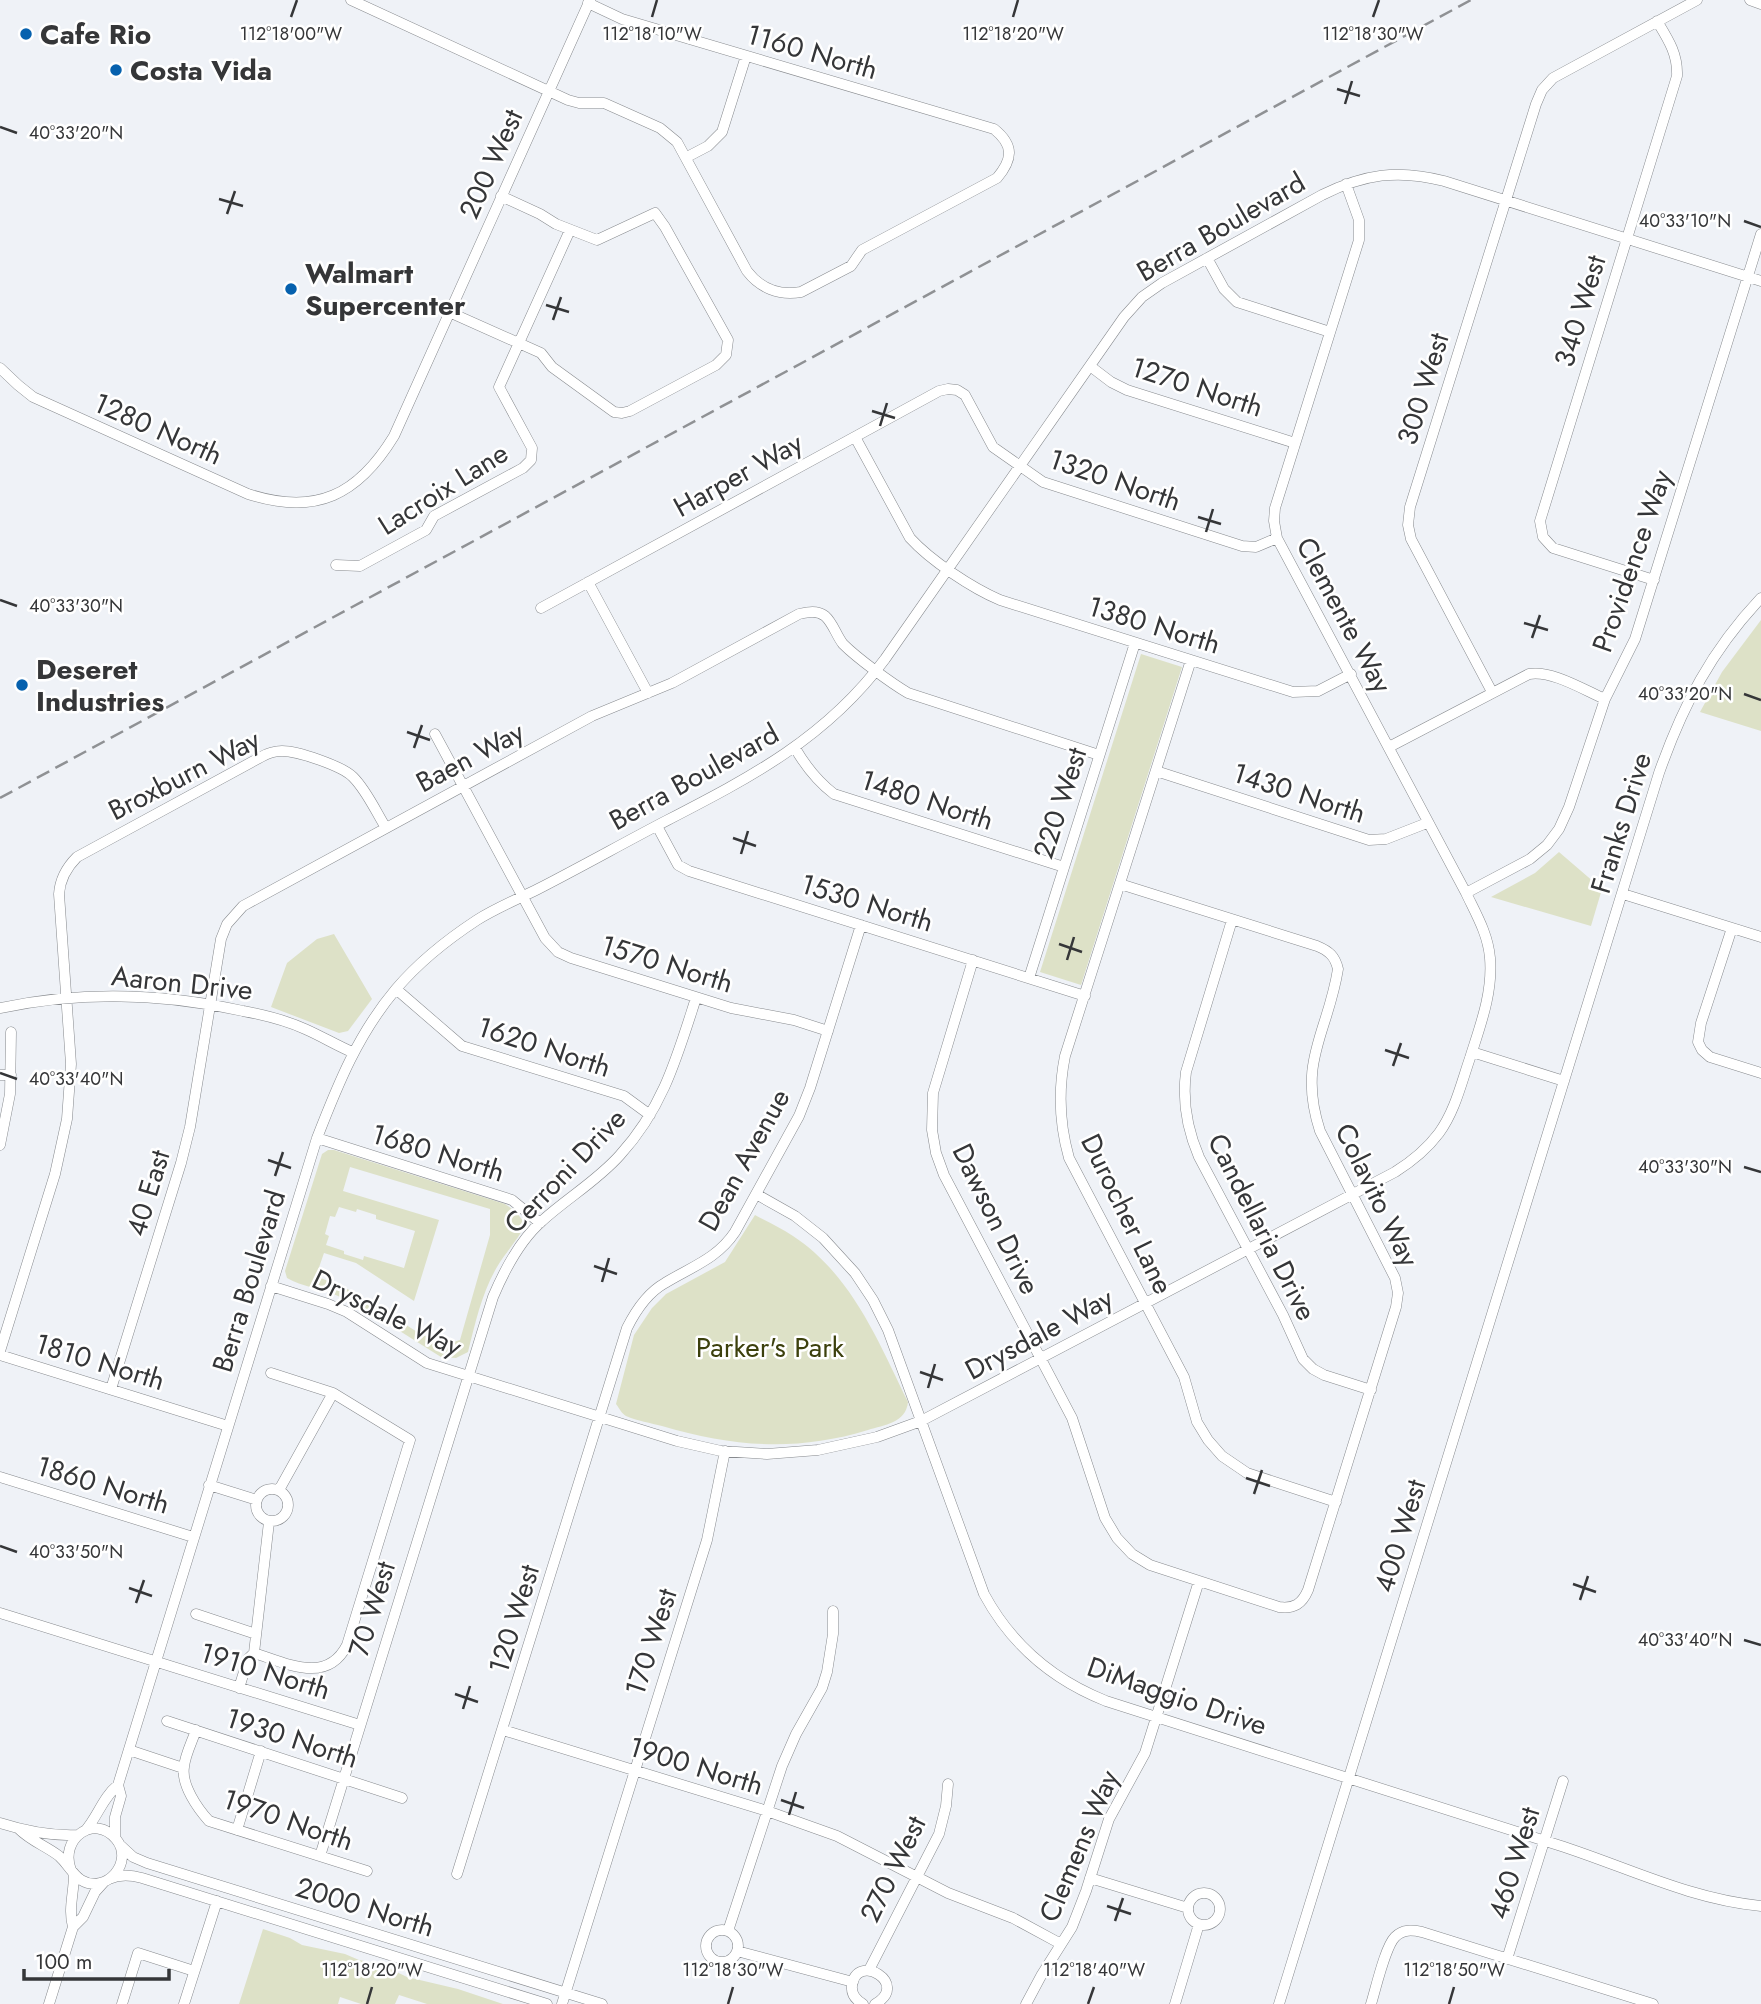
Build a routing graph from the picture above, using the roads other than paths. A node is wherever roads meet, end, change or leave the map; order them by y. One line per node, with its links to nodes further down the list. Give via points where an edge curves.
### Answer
1 (351, 0): 8 (street)
2 (1697, 0): 6 (street)
3 (1750, 0): 5 (street)
4 (589, 1): 7 (street, 1160 North, via 622,19); 8 (street, 200 West)
5 (1761, 4)
6 (1657, 21): 12 (street, 300 West, via 1553,78 1542,90); 15 (street, 340 West, via 1674,51 1677,76)
7 (746, 56): 9 (street, via 722,132); 9 (street, 1160 North, via 994,129 1008,146 1005,169 997,178 862,250 851,266 793,294 769,289 751,277)
8 (549, 91): 9 (street, via 579,103 604,103 660,128); 11 (street, 200 West)
9 (687, 158)
10 (1346, 184): 12 (street, Berra Boulevard, via 1415,174); 16 (street, Berra Boulevard); 20 (street, Clemente Way, via 1360,234)
11 (501, 195): 13 (street); 19 (street, 200 West)
12 (1505, 201): 15 (street, Berra Boulevard); 40 (street, 300 West, via 1408,519 1414,545)
13 (570, 230): 21 (street, Lacroix Lane); 21 (street, via 597,240 655,213 728,340 726,355 716,365 622,413 608,409 552,367 541,353)
14 (1761, 234): 17 (street, Providence Way)
15 (1627, 239): 17 (street, Berra Boulevard); 32 (street, 340 West, via 1540,527 1549,545 1558,550)
16 (1207, 258): 20 (street, via 1237,302); 22 (street, Berra Boulevard, via 1142,297)
17 (1748, 276): 18 (street, Berra Boulevard); 32 (street, Providence Way)
18 (1761, 281)
19 (449, 312): 21 (street); 28 (street, 200 West, via 382,455 349,488)
20 (1330, 332): 26 (street, Clemente Way)
21 (519, 342): 30 (street, Lacroix Lane, via 499,387 532,448 531,460 434,516 426,530 360,566)
22 (1090, 366): 26 (street, 1270 North, via 1121,388); 27 (street, Berra Boulevard)
23 (0, 368): 28 (street, 1280 North, via 33,397 248,494)
24 (957, 390): 25 (street, Harper Way, via 939,391); 27 (street, 1320 North, via 965,395 993,447)
25 (855, 437): 31 (street, 1380 North, via 910,538); 33 (street, Harper Way)
26 (1295, 443): 29 (street, Clemente Way, via 1275,508)
27 (1020, 467): 29 (street, 1320 North, via 1050,485 1236,545 1256,547); 31 (street, Berra Boulevard)
28 (309, 502)
29 (1277, 538): 39 (street, Clemente Way)
30 (336, 565)
31 (949, 569): 36 (street, 1380 North, via 1000,600); 38 (street, Berra Boulevard)
32 (1654, 580): 42 (street, Providence Way, via 1635,639)
33 (588, 582): 35 (street, Harper Way); 41 (street)
34 (1761, 598): 55 (street, Franks Drive, via 1709,663 1679,720)
35 (541, 608)
36 (1135, 643): 37 (street, 1380 North); 46 (street, 220 West)
37 (1191, 660): 39 (street, 1380 North, via 1301,693 1318,691); 47 (street, Durocher Lane)
38 (877, 671): 41 (street, Baen Way, via 844,645 825,617 808,612); 45 (street, Berra Boulevard); 46 (street, via 922,699)
39 (1351, 674): 44 (street, Clemente Way)
40 (1492, 692): 42 (street, via 1524,675 1540,673); 44 (street)
41 (648, 693): 48 (street, Baen Way, via 592,716)
42 (1605, 699): 54 (street, Providence Way, via 1566,816 1554,837 1530,859)
43 (435, 734): 48 (street, 1570 North)
44 (1389, 747): 49 (street, Clemente Way)
45 (795, 748): 50 (street, Berra Boulevard); 52 (street, 1480 North, via 807,768 834,794)
46 (1099, 755): 52 (street, 220 West)
47 (1156, 771): 49 (street, 1430 North, via 1369,840 1394,837); 53 (street, Durocher Lane)
48 (464, 787): 51 (street, Baen Way); 56 (street, 1570 North)
49 (1427, 823): 54 (street, Clemente Way)
50 (657, 826): 56 (street, Berra Boulevard); 58 (street, 1530 North, via 678,864 690,871)
51 (386, 828): 65 (street, Broxburn Way, via 361,786 339,766 296,753 266,754 77,858 64,873 59,894); 67 (street, Baen Way, via 237,911 221,939)
52 (1064, 867): 62 (street, 220 West)
53 (1120, 884): 57 (street); 64 (street, Durocher Lane)
54 (1466, 893): 72 (street, Clemente Way, via 1485,933 1491,972)
55 (1623, 894): 59 (street); 76 (street, Franks Drive)
56 (523, 896): 63 (street, Berra Boulevard, via 478,919 416,967); 66 (street, 1570 North, via 549,943 565,956)
57 (1232, 920): 81 (street, Colavito Way, via 1328,951 1335,959 1336,979 1313,1059 1312,1097 1320,1131); 83 (street, Candellaria Drive, via 1189,1059 1184,1096 1194,1145)
58 (861, 925): 61 (street, 1530 North); 69 (street, Dean Avenue)
59 (1731, 928): 60 (street); 73 (street, via 1698,1037 1710,1056)
60 (1761, 937)
61 (973, 960): 62 (street, 1530 North); 87 (street, Dawson Drive, via 935,1081 933,1141 944,1175)
62 (1028, 978): 64 (street, 1530 North)
63 (396, 989): 71 (street, Berra Boulevard); 77 (street, 1620 North, via 462,1046 624,1096)
64 (1085, 996): 85 (street, Durocher Lane, via 1063,1068 1062,1133 1069,1158)
65 (67, 998): 67 (street, Aaron Drive, via 136,996); 68 (street, Aaron Drive); 86 (street, via 71,1064 65,1131)
66 (696, 998): 69 (street, 1570 North); 77 (street, Cerroni Drive, via 668,1081)
67 (211, 1005): 71 (street, Aaron Drive, via 304,1028); 90 (street, 40 East, via 187,1139)
68 (0, 1008)
69 (828, 1031): 80 (street, Dean Avenue, via 799,1116)
70 (11, 1032): 75 (street)
71 (352, 1052): 78 (street, Berra Boulevard)
72 (1472, 1052): 76 (street); 81 (street, Drysdale Way, via 1451,1112 1430,1143 1404,1166)
73 (1761, 1073)
74 (0, 1075): 75 (street)
75 (12, 1075): 79 (street)
76 (1564, 1081): 123 (street, 400 West)
77 (650, 1115): 82 (street, Cerroni Drive, via 601,1175)
78 (317, 1138): 82 (street, 1680 North, via 512,1200); 84 (street, Berra Boulevard)
79 (0, 1145)
80 (756, 1194): 93 (street, Dean Avenue, via 720,1251 657,1288 637,1310 627,1328); 94 (street, DiMaggio Drive, via 808,1225 856,1273 888,1330)
81 (1352, 1195): 83 (street, Drysdale Way); 91 (street, Colavito Way, via 1395,1278 1398,1293)
82 (540, 1223): 89 (street, Cerroni Drive, via 499,1282)
83 (1248, 1249): 85 (street, Drysdale Way); 91 (street, Candellaria Drive, via 1303,1359 1324,1375)
84 (271, 1286): 89 (street, Drysdale Way, via 346,1312 427,1363); 95 (street, Berra Boulevard)
85 (1145, 1303): 87 (street, Drysdale Way); 101 (street, Durocher Lane, via 1184,1377 1197,1422 1214,1449 1247,1473)
86 (0, 1353): 90 (street, 1810 North)
87 (1041, 1358): 94 (street, Drysdale Way); 104 (street, Dawson Drive, via 1072,1418 1105,1518 1117,1538 1150,1565)
88 (271, 1373): 92 (street)
89 (468, 1376): 93 (street, Drysdale Way); 115 (street, 70 West)
90 (111, 1390): 95 (street, 1810 North)
91 (1371, 1390): 101 (street, Colavito Way)
92 (333, 1393): 99 (street); 110 (street, via 410,1440 344,1651 329,1665 315,1669)
93 (600, 1418): 96 (street, Drysdale Way); 117 (street, 120 West)
94 (921, 1421): 96 (street, Drysdale Way, via 818,1450 784,1454); 113 (street, DiMaggio Drive, via 978,1581 1007,1630 1066,1682 1106,1702)
95 (228, 1426): 98 (street, Berra Boulevard)
96 (725, 1451): 121 (street, 170 West, via 706,1540)
97 (0, 1477): 103 (street, 1860 North)
98 (209, 1485): 100 (street); 103 (street, Berra Boulevard)
99 (279, 1490): 100 (street, via 266,1490); 102 (street, via 288,1500 287,1514)
100 (257, 1500): 102 (street, via 258,1514)
101 (1336, 1502): 105 (street, Colavito Way, via 1308,1590)
102 (269, 1522): 109 (street)
103 (193, 1537): 111 (street, Berra Boulevard)
104 (1199, 1581): 105 (street, Dawson Drive, via 1279,1606); 113 (street, Clemens Way)
105 (1297, 1605)
106 (833, 1611): 128 (street, via 822,1688 788,1751)
107 (0, 1613): 111 (street, 1910 North)
108 (196, 1614): 109 (street)
109 (256, 1634): 110 (street)
110 (254, 1653): 112 (street)
111 (155, 1661): 112 (street, 1910 North); 118 (street, Berra Boulevard)
112 (239, 1688): 115 (street, 1910 North)
113 (1156, 1717): 123 (street, DiMaggio Drive); 140 (street, Clemens Way, via 1145,1753 1109,1819)
114 (167, 1721): 116 (street, 1930 North)
115 (360, 1725): 122 (street, 70 West)
116 (196, 1730): 119 (street, 1930 North); 120 (street)
117 (503, 1730): 121 (street, 1900 North); 138 (street, 120 West)
118 (129, 1750): 120 (street); 126 (street, Berra Boulevard)
119 (261, 1751): 122 (street, 1930 North); 131 (street)
120 (183, 1768): 131 (street, 1970 North, via 184,1782 202,1814)
121 (634, 1770): 128 (street, 1900 North); 154 (street, 170 West)
122 (344, 1778): 127 (street, 1930 North); 135 (street, 70 West)
123 (1349, 1778): 133 (street, DiMaggio Drive); 165 (street, 400 West)
124 (1563, 1781): 133 (street, 460 West)
125 (948, 1784): 139 (street, 270 West, via 939,1834)
126 (118, 1785): 132 (street, Berra Boulevard); 134 (street, Berra Boulevard)
127 (402, 1798)
128 (767, 1811): 139 (street, 1900 North, via 837,1836); 147 (street)
129 (0, 1823): 130 (street)
130 (19, 1829): 132 (street, via 55,1836); 137 (street, via 62,1858)
131 (237, 1830): 135 (street, 1970 North)
132 (81, 1833): 134 (street, via 101,1830); 137 (street, via 68,1851)
133 (1545, 1840): 143 (street, DiMaggio Drive, via 1685,1891); 150 (street, 460 West)
134 (117, 1842): 141 (street, via 120,1868); 154 (street, 2000 North, via 147,1863)
135 (320, 1856): 136 (street, 1970 North)
136 (367, 1871)
137 (72, 1872): 141 (street, via 92,1884); 146 (street)
138 (457, 1874)
139 (917, 1876): 148 (street, 1900 North); 151 (street, 270 West)
140 (1090, 1878): 144 (street); 148 (street, Clemens Way)
141 (107, 1880): 142 (street, 2000 North, via 134,1876); 146 (street)
142 (217, 1901): 152 (street); 158 (street, 2000 North)
143 (1761, 1906)
144 (1188, 1908): 145 (street, via 1189,1916); 145 (street, via 1201,1894 1217,1900 1215,1920)
145 (1199, 1924): 164 (street)
146 (74, 1927): 155 (street)
147 (729, 1931): 149 (street, via 738,1941); 149 (street, via 709,1935 706,1950 721,1962)
148 (1061, 1944): 163 (street, Clemens Way)
149 (737, 1951): 153 (street)
150 (1507, 1959): 166 (street, via 1422,1932 1400,1933 1388,1948); 167 (street)
151 (869, 1970): 153 (street); 162 (street, via 883,1977 887,1988)
152 (194, 1971): 156 (street, via 138,1953); 157 (street)
153 (853, 1982): 161 (street, via 852,1993)
154 (566, 1993): 159 (street, 170 West); 160 (street, 2000 North)
155 (49, 2004)
156 (122, 2004)
157 (184, 2004)
158 (547, 2004)
159 (562, 2004)
160 (602, 2004)
161 (863, 2004)
162 (875, 2004)
163 (1026, 2004)
164 (1175, 2004)
165 (1279, 2004)
166 (1371, 2004)
167 (1653, 2004)

